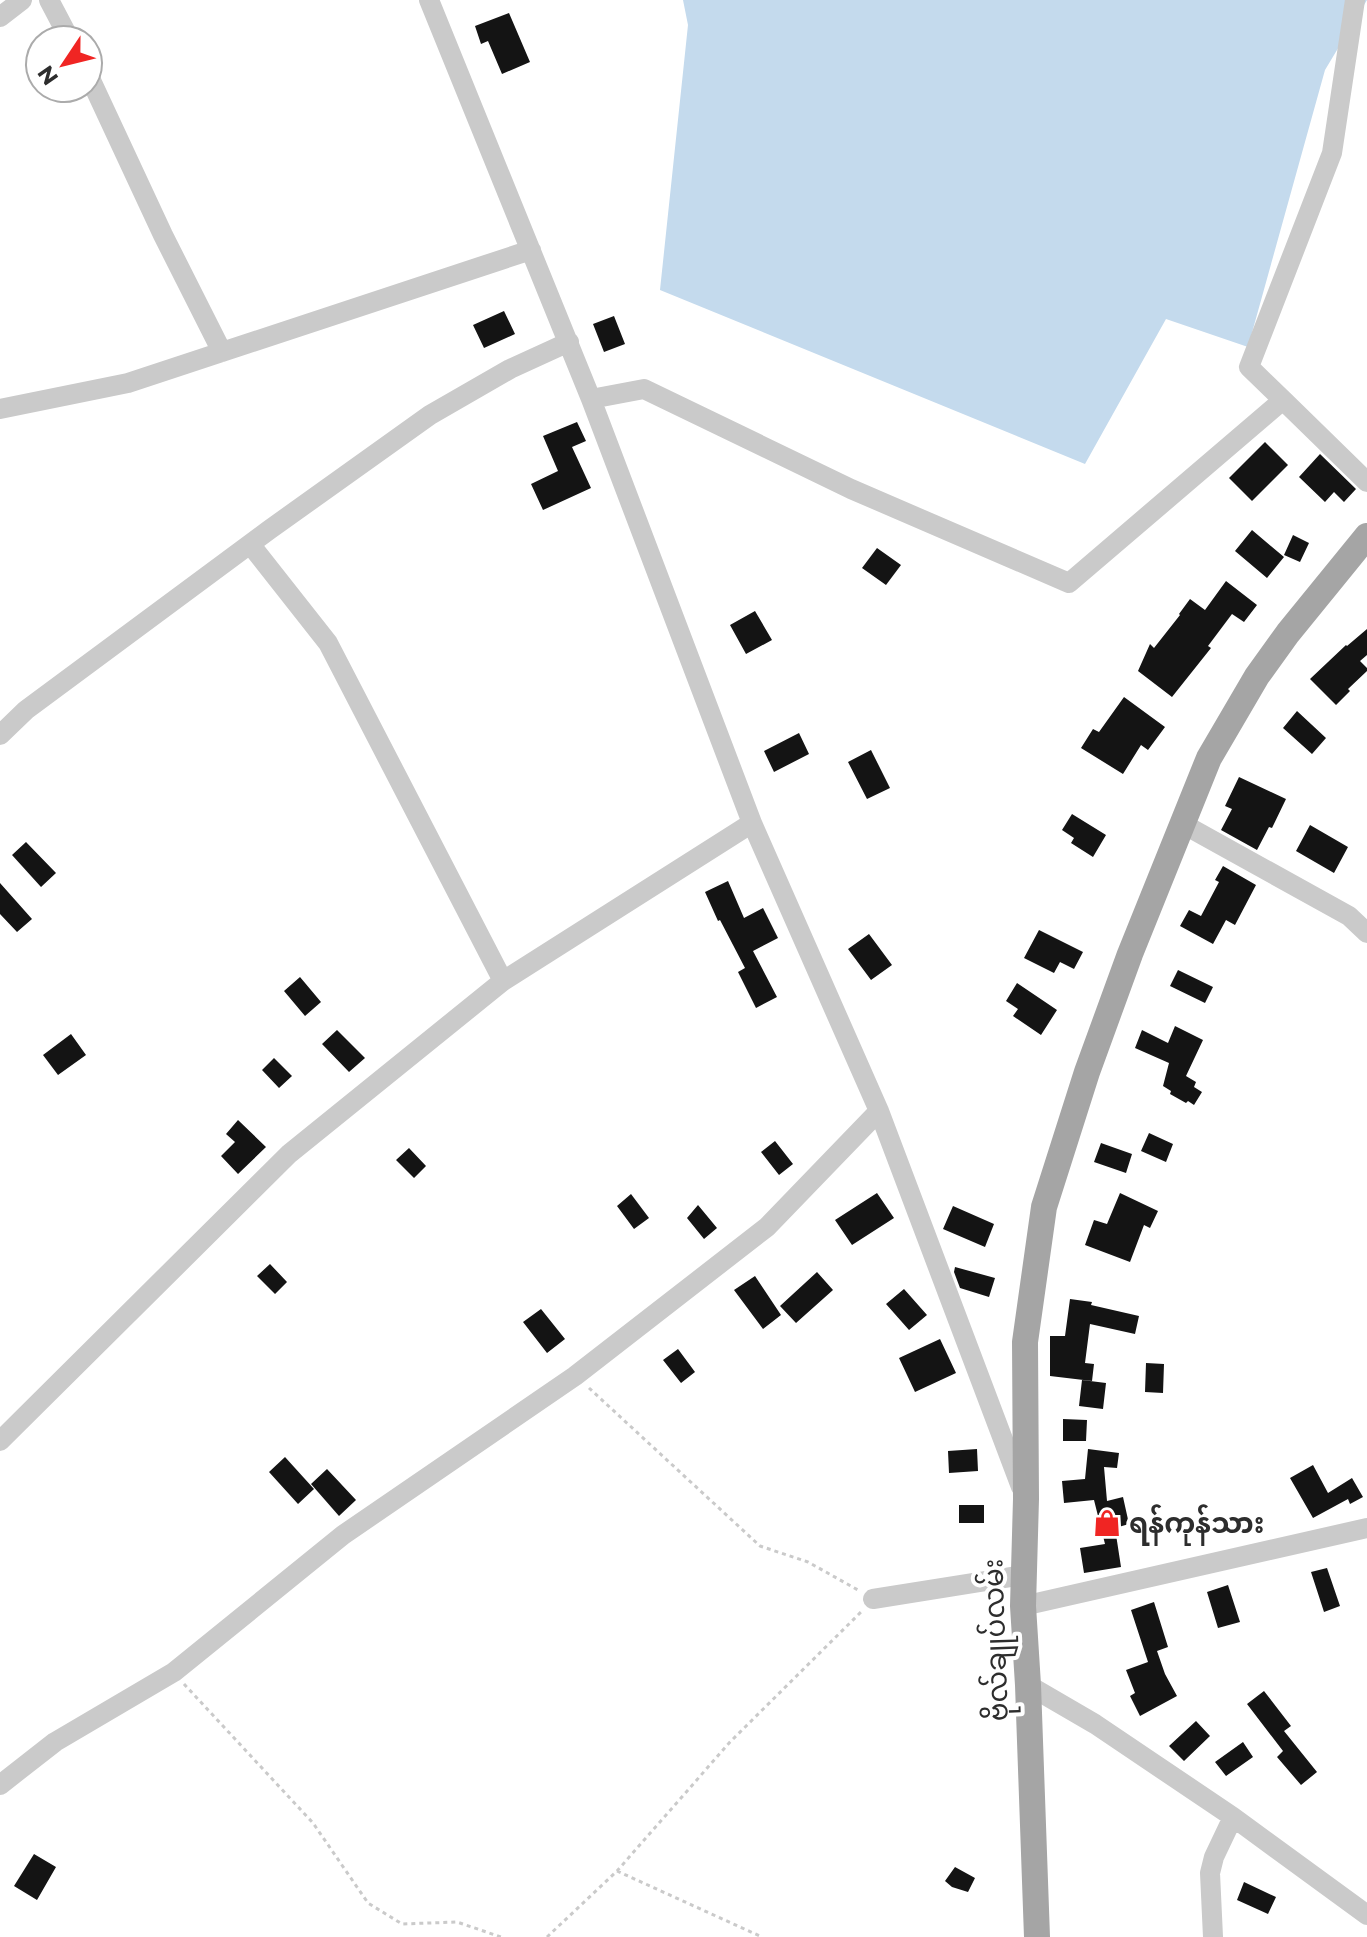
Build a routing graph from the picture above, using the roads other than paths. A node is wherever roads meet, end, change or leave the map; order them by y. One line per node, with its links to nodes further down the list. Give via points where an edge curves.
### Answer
1 (22, 0): 5 (street)
2 (49, 0): 6 (street)
3 (429, 0): 8 (street)
4 (1355, 0): 12 (street, via 1332,153 1249,367)
5 (0, 17)
6 (62, 24)
7 (102, 104): 10 (street)
8 (531, 250): 9 (street); 10 (street)
9 (569, 342): 11 (street); 16 (street, via 430,415)
10 (222, 352): 13 (street, via 128,383)
11 (591, 399): 12 (street, via 644,389 851,489 1069,583); 18 (street)
12 (1283, 400): 14 (street)
13 (0, 409)
14 (1367, 482)
15 (1367, 536): 19 (main road, ဗိုလ်ချုပ်လမ်း, via 1257,676 1209,758)
16 (250, 544): 17 (street, via 26,710); 21 (street, via 328,643)
17 (0, 735)
18 (752, 823): 21 (street); 22 (street)
19 (1183, 824): 20 (street, via 1349,916); 24 (main road, ဗိုလ်ချုပ်လမ်း, via 1087,1072 1044,1207 1025,1342)
20 (1367, 933)
21 (503, 981): 23 (street, via 289,1154)
22 (879, 1111): 24 (street); 30 (street, via 767,1227 575,1376 343,1535 174,1672 55,1742)
23 (0, 1441)
24 (1026, 1499): 26 (main road, ဗိုလ်ချုပ်လမ်း)
25 (1367, 1528): 28 (street)
26 (1024, 1575): 27 (street); 28 (main road, ဗိုလ်ချုပ်လမ်း)
27 (873, 1599)
28 (1023, 1606): 29 (main road, ဗိုလ်ချုပ်လမ်း)
29 (1028, 1685): 31 (street); 33 (main road, ဗိုလ်ချုပ်လမ်း)
30 (0, 1785)
31 (1233, 1817): 32 (street); 34 (street, via 1210,1873)
32 (1367, 1915)
33 (1037, 1937)
34 (1213, 1937)

